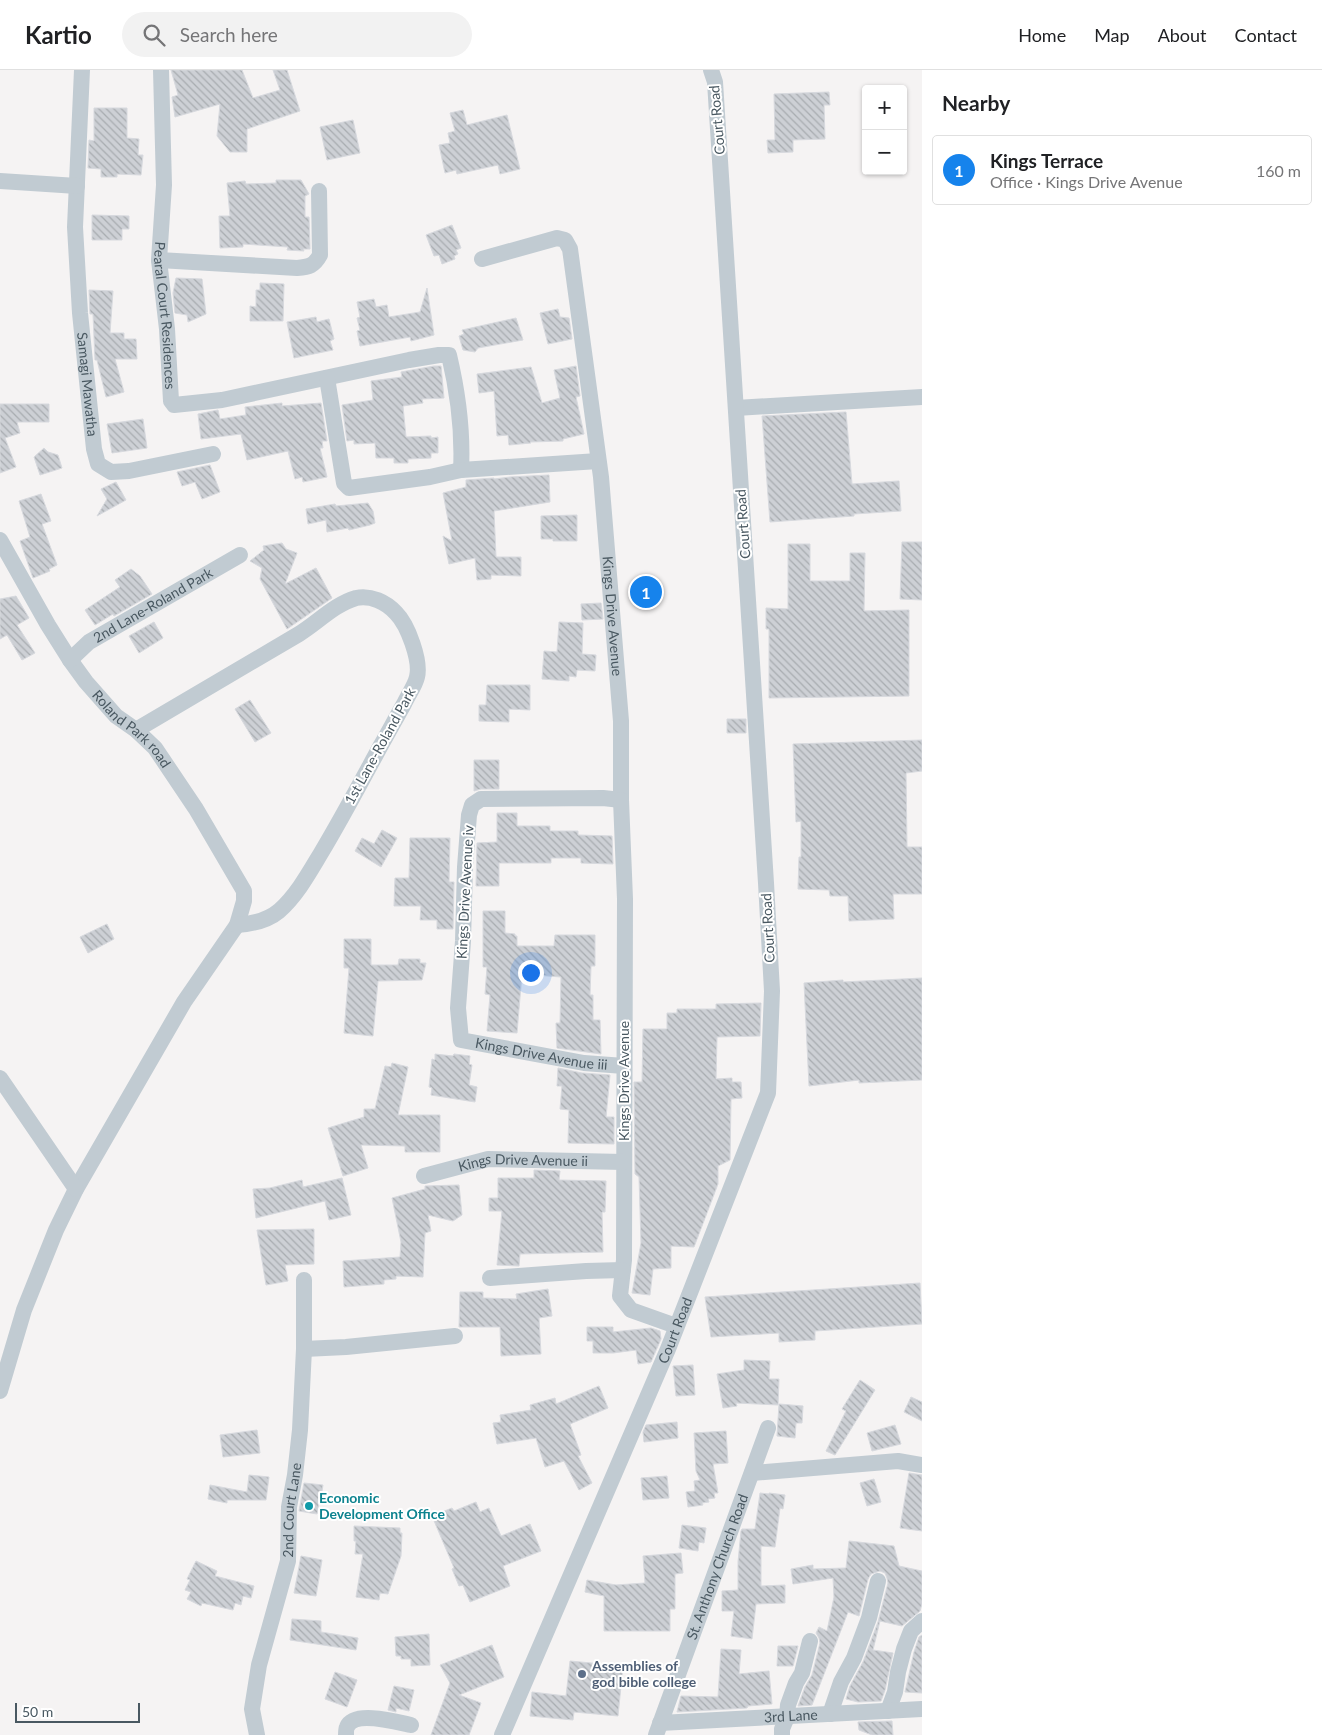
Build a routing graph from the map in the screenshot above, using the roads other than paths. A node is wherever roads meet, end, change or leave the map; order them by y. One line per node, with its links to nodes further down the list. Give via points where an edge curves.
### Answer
1 (82, 70): 5 (street, Samagi Mawatha)
2 (161, 70): 8 (street, Pearal Court Residences, via 164,185)
3 (711, 70): 11 (street, Court Road, via 715,82)
4 (0, 181): 5 (street)
5 (77, 186): 12 (street, Samagi Mawatha, via 75,227 80,313 98,464 111,472)
6 (319, 191): 8 (street, via 320,256 316,264 308,267)
7 (482, 259): 13 (street, Kings Drive Avenue, via 557,238 565,240 570,249)
8 (159, 260): 9 (street, Pearal Court Residences, via 174,405 222,400)
9 (327, 378): 14 (street, via 344,483 349,488); 14 (street, Pearal Court Residences, via 449,355 459,412)
10 (922, 397): 11 (street)
11 (736, 408): 30 (street, Court Road, via 772,991 768,1093)
12 (213, 454)
13 (598, 461): 14 (street); 19 (street, Kings Drive Avenue, via 621,721)
14 (461, 470)
15 (0, 540): 17 (street, Roland Park road)
16 (240, 555): 17 (street, 2nd Lane-Roland Park, via 89,642)
17 (70, 660): 18 (street, Roland Park road, via 116,716)
18 (136, 730): 20 (street, Roland Park road, via 154,748 200,815 244,890); 20 (street, 1st Lane-Roland Park, via 355,598 367,597 382,602 397,614 407,632 418,663 417,676 333,832 298,889 279,911 260,922)
19 (621, 800): 21 (street, Kings Drive Avenue iv, via 480,799 472,804 465,867); 22 (street, Kings Drive Avenue, via 625,899)
20 (237, 925): 26 (street, Roland Park road, via 184,1002)
21 (458, 1008): 22 (street, Kings Drive Avenue iii, via 460,1040 584,1063)
22 (624, 1066): 24 (street, Kings Drive Avenue)
23 (0, 1078): 26 (street)
24 (624, 1162): 25 (street, Kings Drive Avenue ii, via 488,1159); 27 (street, Kings Drive Avenue)
25 (424, 1176)
26 (76, 1189): 33 (street, Roland Park road, via 24,1310)
27 (622, 1270): 28 (street); 30 (street, Kings Drive Avenue, via 620,1296 631,1310)
28 (490, 1278)
29 (304, 1280): 32 (street, 2nd Court Lane)
30 (676, 1326): 49 (street, Court Road)
31 (455, 1336): 32 (street)
32 (304, 1349): 47 (street, 2nd Court Lane, via 300,1430 289,1507 288,1560 258,1665 252,1709)
33 (0, 1391)
34 (768, 1428): 36 (street, St. Anthony Church Road)
35 (922, 1465): 36 (street, via 898,1460)
36 (752, 1473): 46 (street, St. Anthony Church Road)
37 (878, 1581): 42 (street, via 870,1618)
38 (922, 1621): 41 (street, via 912,1631 904,1649 896,1692)
39 (810, 1641): 43 (street, via 802,1673 788,1705)
40 (922, 1709): 41 (street, 3rd Lane)
41 (888, 1711): 42 (street, 3rd Lane)
42 (830, 1714): 43 (street, 3rd Lane)
43 (788, 1717): 45 (street, 3rd Lane); 50 (street)
44 (411, 1725): 48 (street, via 363,1718 353,1720 346,1727)
45 (714, 1728): 46 (street, 3rd Lane)
46 (658, 1729)
47 (257, 1735)
48 (346, 1735)
49 (502, 1735)
50 (782, 1735)

